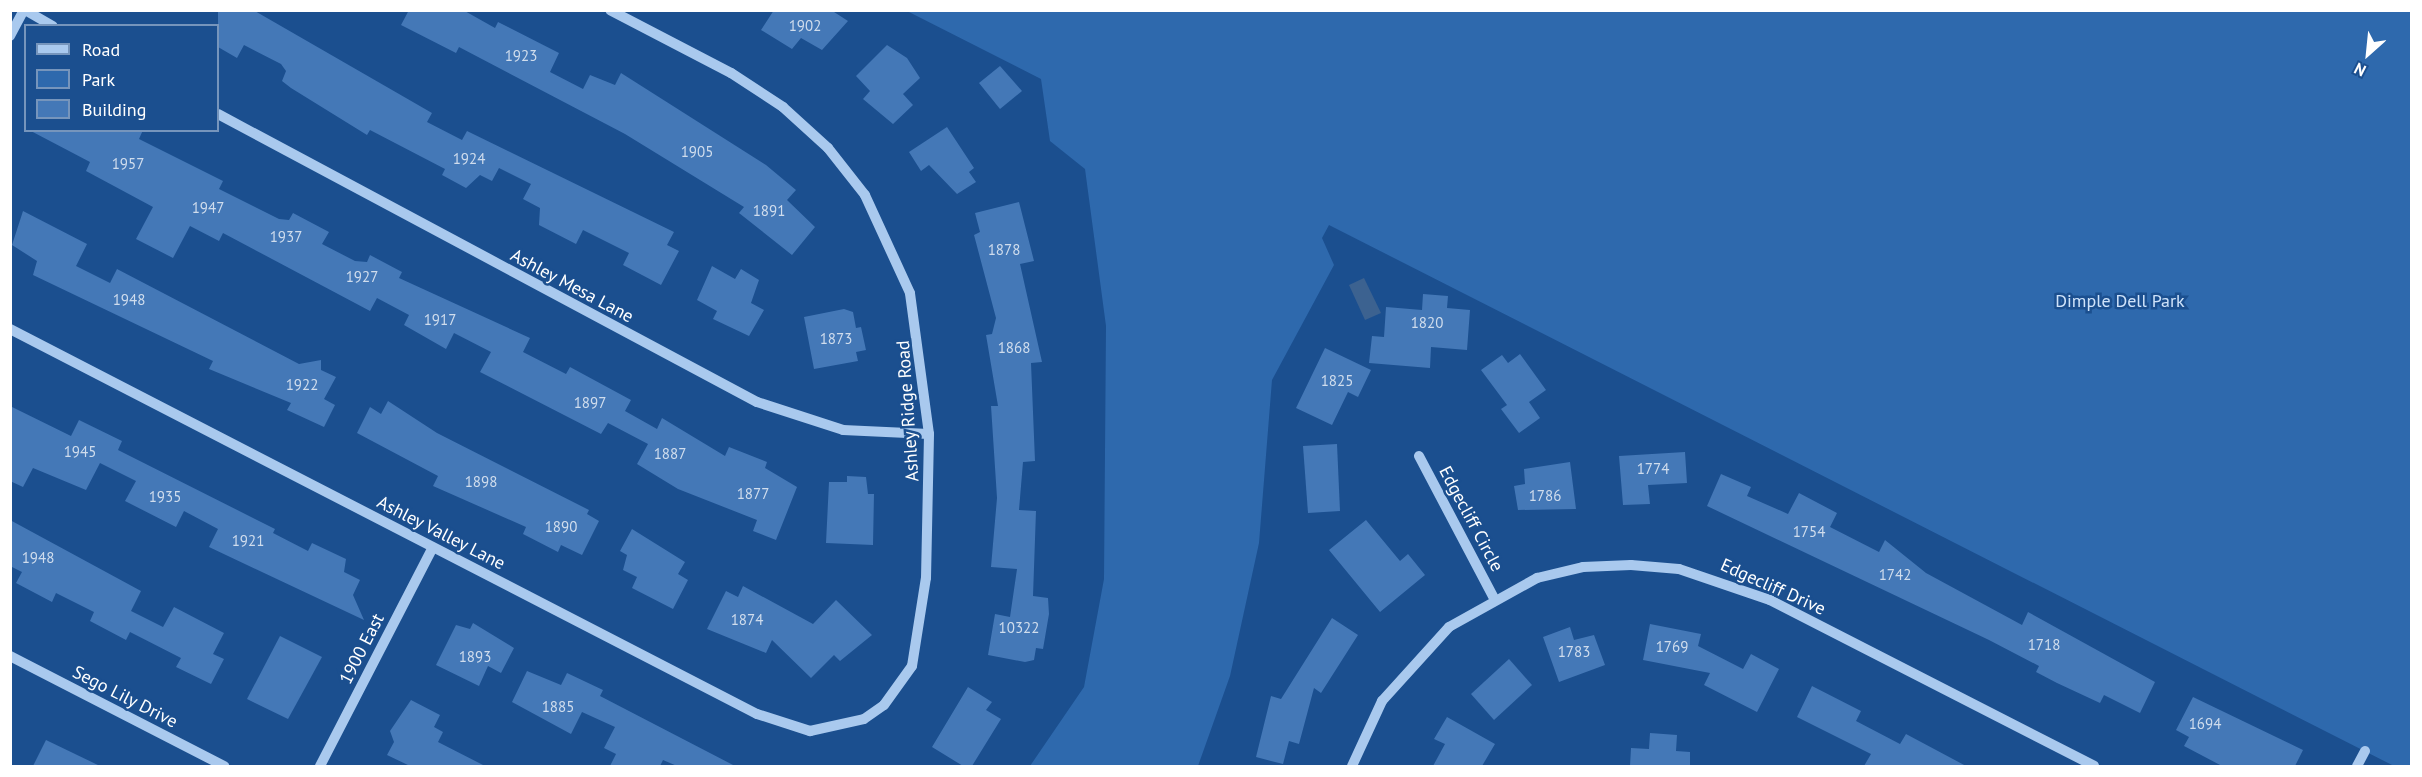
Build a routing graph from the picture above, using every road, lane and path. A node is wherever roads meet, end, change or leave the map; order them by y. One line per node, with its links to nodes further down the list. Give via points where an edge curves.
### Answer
1 (24, 10): 3 (street); 4 (street)
2 (610, 10): 7 (street, Ashley Ridge Road, via 783,107 828,148 865,195 910,292)
3 (48, 24)
4 (10, 36)
5 (219, 115): 7 (street, Ashley Mesa Lane, via 757,402 843,430)
6 (10, 329): 9 (street, Ashley Valley Lane)
7 (929, 434): 12 (street, Ashley Ridge Road, via 926,578 919,644 900,687)
8 (1419, 456): 10 (street, Edgecliff Circle)
9 (433, 547): 12 (street, Ashley Valley Lane, via 783,725 810,731); 15 (street, 1900 East)
10 (1494, 598): 16 (street, Edgecliff Drive, via 1449,627 1412,663 1382,701); 17 (street, Edgecliff Drive, via 1537,578 1584,567 1679,569 1726,581)
11 (11, 656): 14 (street, Sego Lily Drive)
12 (864, 719)
13 (2365, 751): 18 (street)
14 (224, 766)
15 (320, 766)
16 (1352, 766)
17 (2094, 766)
18 (2357, 766)

